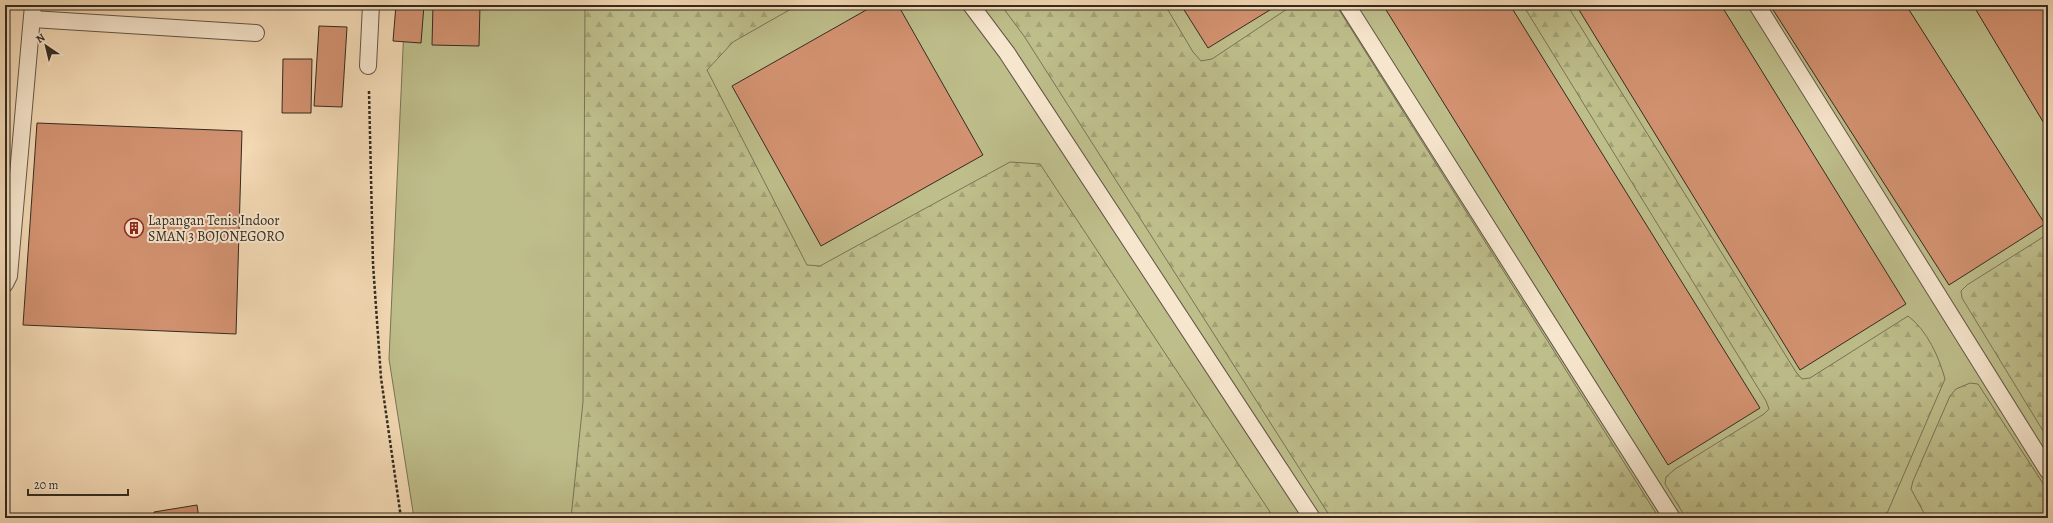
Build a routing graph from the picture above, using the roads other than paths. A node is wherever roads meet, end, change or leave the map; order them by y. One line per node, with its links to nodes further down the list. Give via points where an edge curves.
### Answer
1 (371, 5): 7 (lane)
2 (971, 5): 10 (lane, via 1012,60)
3 (1347, 5): 11 (lane)
4 (1757, 5): 9 (lane)
5 (32, 12): 6 (lane); 8 (lane, via 9,276)
6 (256, 33)
7 (368, 66)
8 (5, 284)
9 (2048, 471)
10 (1312, 518)
11 (1672, 518)

